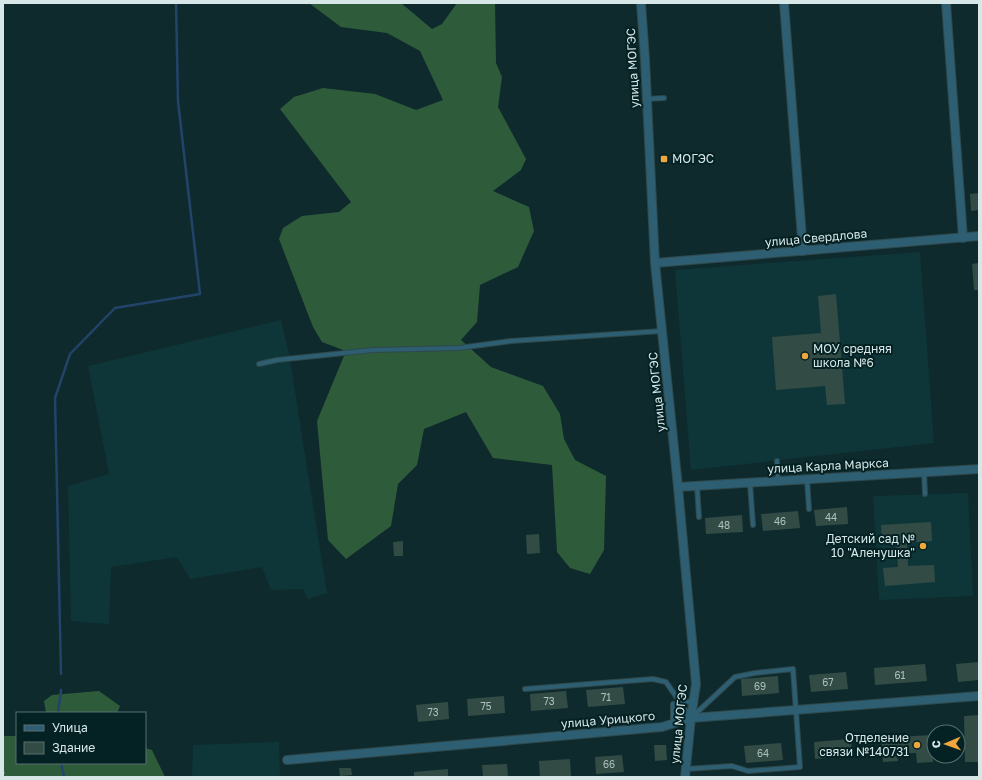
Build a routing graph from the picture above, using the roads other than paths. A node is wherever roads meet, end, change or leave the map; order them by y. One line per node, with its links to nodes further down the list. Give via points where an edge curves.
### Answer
1 (641, 3): 5 (street, улица МОГЭС)
2 (784, 3): 8 (street)
3 (946, 3): 7 (street)
4 (664, 98): 5 (lane)
5 (647, 100): 9 (street, улица МОГЭС)
6 (979, 236): 7 (street, улица Свердлова)
7 (963, 238): 8 (street, улица Свердлова)
8 (803, 251): 9 (street, улица Свердлова)
9 (655, 263): 10 (street, улица МОГЭС)
10 (662, 331): 11 (lane, via 510,341 459,348 373,350); 19 (street, улица МОГЭС)
11 (259, 364)
12 (777, 461): 16 (lane)
13 (979, 469): 14 (street, улица Карла Маркса)
14 (924, 472): 15 (street, улица Карла Маркса); 20 (lane)
15 (808, 479): 16 (street, улица Карла Маркса); 21 (lane)
16 (778, 481): 17 (street, улица Карла Маркса)
17 (750, 483): 18 (street, улица Карла Маркса); 23 (lane)
18 (697, 486): 19 (street, улица Карла Маркса); 22 (lane)
19 (678, 487): 26 (street, улица МОГЭС, via 696,684)
20 (925, 494)
21 (809, 510)
22 (699, 517)
23 (753, 525)
24 (525, 689): 27 (lane, via 653,679 666,682)
25 (979, 696): 28 (street, улица Урицкого)
26 (693, 701): 27 (lane); 29 (street, улица МОГЭС)
27 (681, 703): 29 (lane); 30 (lane, via 673,704)
28 (797, 710): 29 (street, улица Урицкого); 29 (lane, via 793,669 735,677); 32 (lane, via 800,767 748,771 732,766)
29 (691, 718): 30 (street, улица Урицкого); 32 (street, улица МОГЭС)
30 (674, 723): 31 (street, улица Урицкого, via 654,727)
31 (287, 760)
32 (685, 773)

